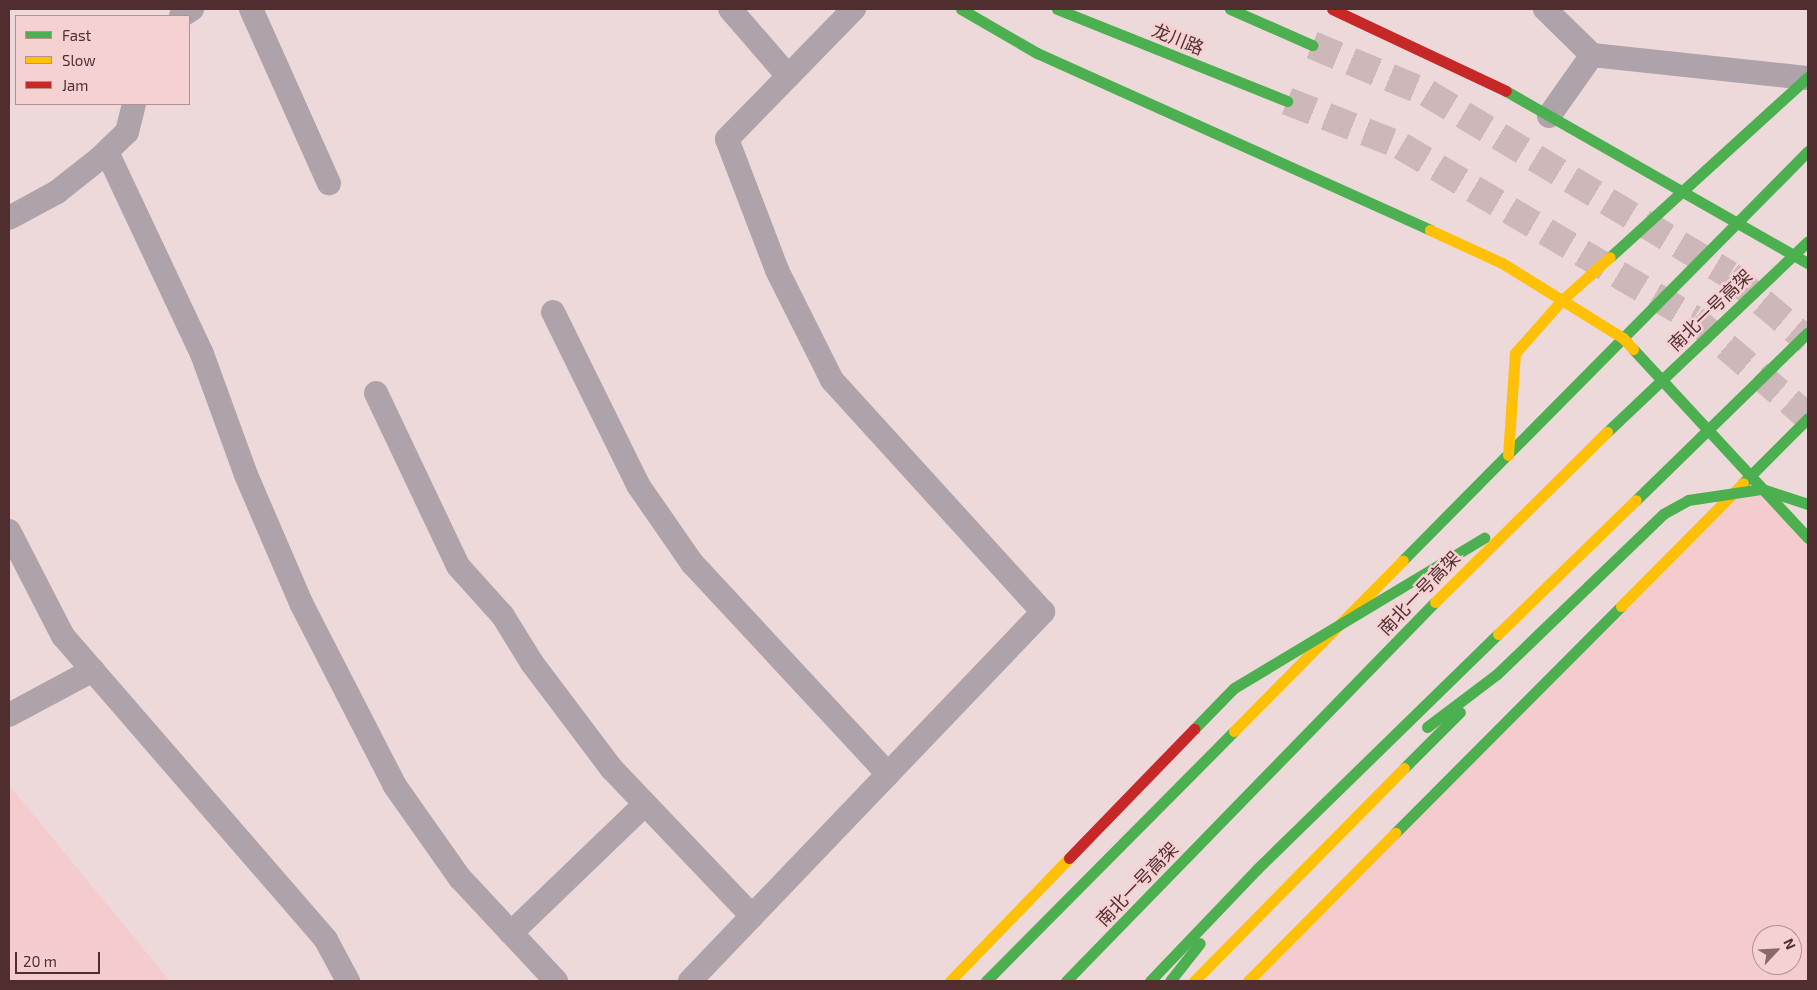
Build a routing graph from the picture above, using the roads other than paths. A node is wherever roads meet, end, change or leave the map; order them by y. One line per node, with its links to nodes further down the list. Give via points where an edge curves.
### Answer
1 (251, 9): 18 (street)
2 (730, 9): 11 (street)
3 (854, 9): 11 (street)
4 (961, 9): 24 (main road, via 1038,53 1502,263)
5 (1057, 9): 13 (main road, 龙川路)
6 (1230, 9): 9 (main road)
7 (1332, 9): 15 (main road, via 1470,71)
8 (1546, 9): 10 (street)
9 (1312, 45)
10 (1592, 55): 12 (street); 15 (street)
11 (788, 76): 39 (street, via 727,139 777,270 832,380 1043,612)
12 (1808, 78): 19 (main road)
13 (1287, 101)
14 (134, 105): 17 (street, via 127,132)
15 (1549, 116): 19 (main road)
16 (1808, 151): 21 (main road)
17 (107, 152): 20 (street, via 57,192); 44 (street, via 202,354 246,475 302,604 395,786 460,878)
18 (329, 183)
19 (1685, 194): 21 (main road); 24 (main road)
20 (9, 218)
21 (1738, 224): 23 (main road); 27 (main road)
22 (1808, 241): 33 (main road, 南北一号高架, bridge)
23 (1808, 263)
24 (1562, 300): 27 (main road); 30 (main road, via 1515,353)
25 (553, 312): 39 (street, via 638,485 692,563)
26 (1808, 332): 40 (main road, bridge)
27 (1624, 338): 30 (main road); 31 (main road)
28 (376, 393): 41 (street, via 458,566 503,616 558,698)
29 (1808, 418): 31 (main road)
30 (1508, 455): 49 (main road)
31 (1747, 476): 35 (main road); 54 (main road)
32 (1808, 504): 37 (main road, bridge, via 1762,489 1688,500 1663,514)
33 (1517, 518): 48 (main road, bridge, via 1234,688); 50 (main road, 南北一号高架, bridge)
34 (9, 531): 36 (street, via 62,636)
35 (1808, 538)
36 (93, 670): 38 (street); 45 (street, via 326,940)
37 (1497, 674): 40 (main road, bridge); 53 (main road, bridge)
38 (9, 715)
39 (888, 774): 43 (street)
40 (1340, 792): 42 (main road, bridge)
41 (645, 804): 43 (street); 44 (street)
42 (1257, 869): 51 (main road, bridge); 52 (main road, bridge)
43 (752, 916): 47 (street)
44 (511, 933): 46 (street)
45 (348, 981)
46 (556, 981)
47 (690, 981)
48 (950, 981)
49 (986, 981)
50 (1066, 981)
51 (1150, 981)
52 (1170, 981)
53 (1194, 981)
54 (1248, 981)

